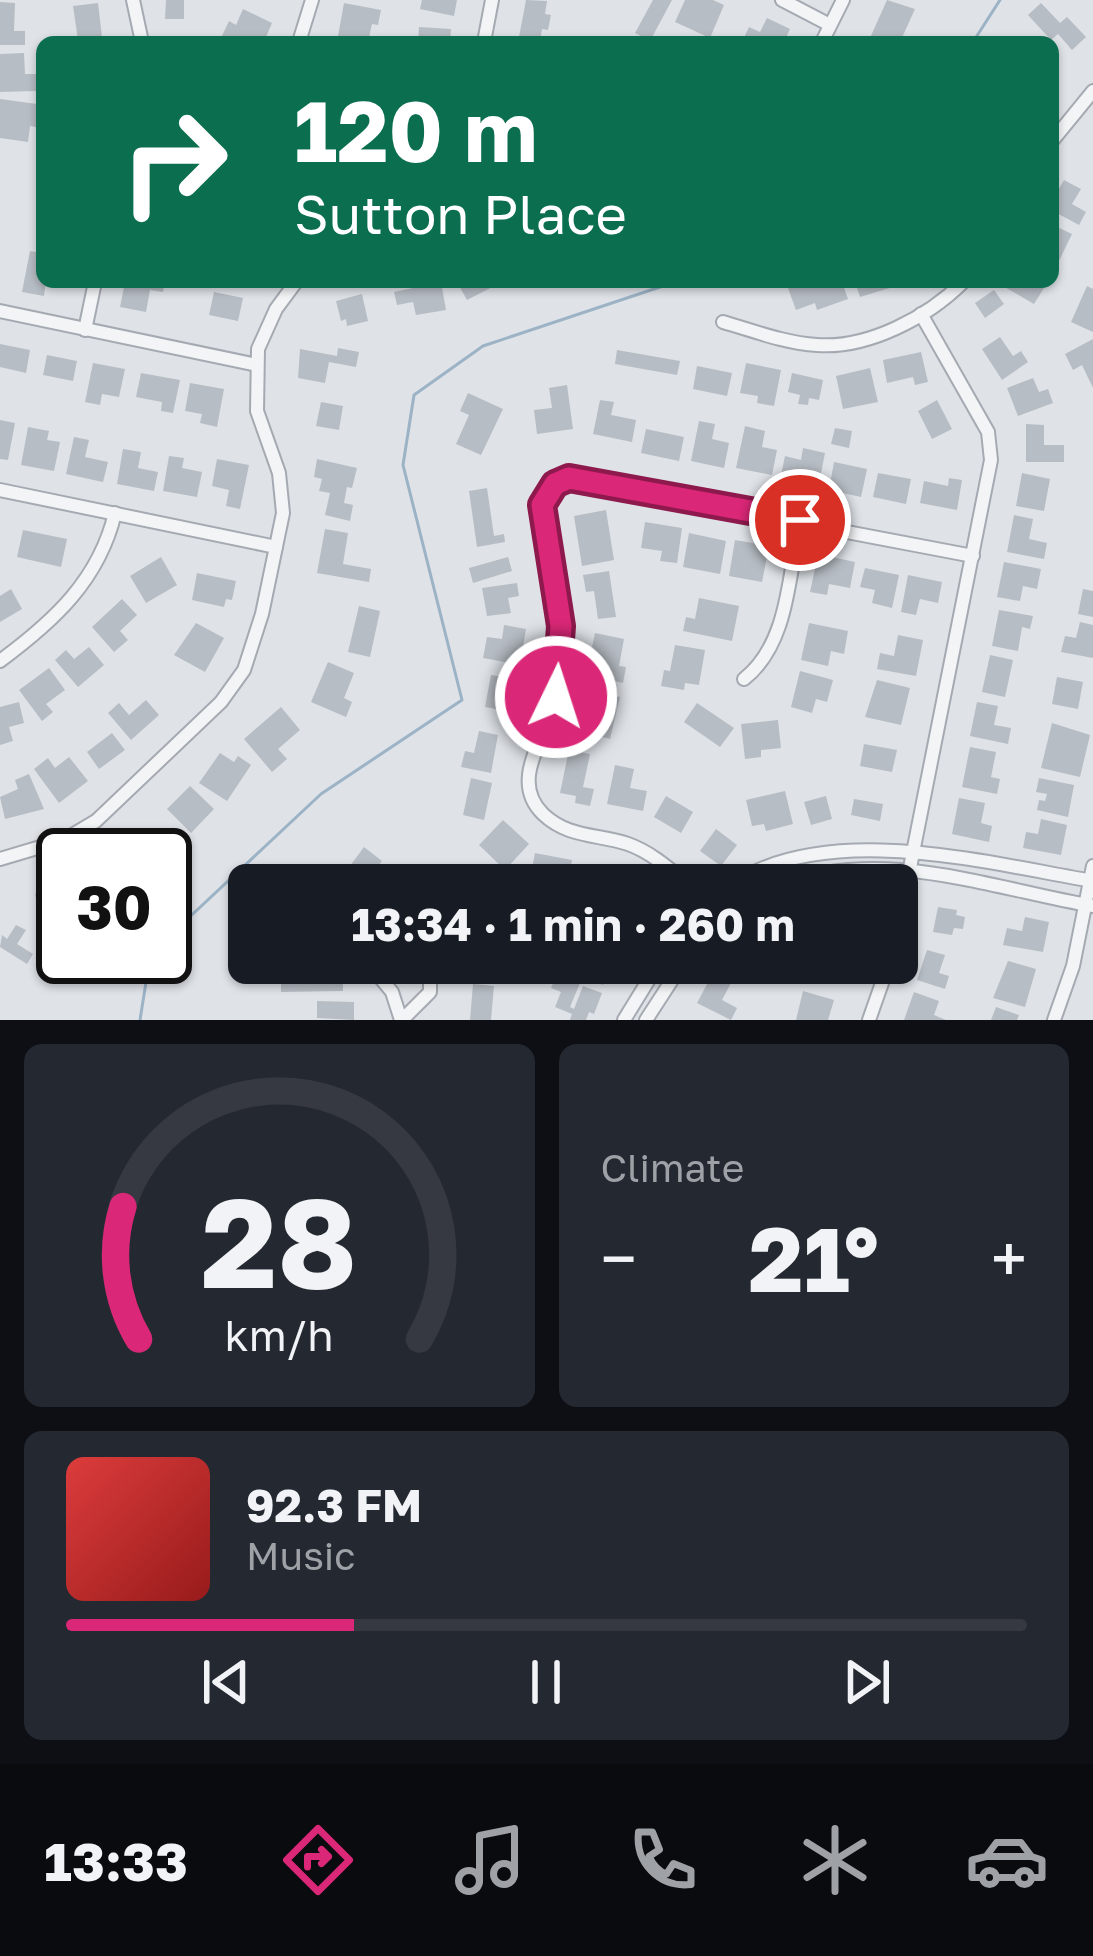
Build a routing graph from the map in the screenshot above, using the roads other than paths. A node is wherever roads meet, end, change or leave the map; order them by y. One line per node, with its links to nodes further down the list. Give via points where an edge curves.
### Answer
1 (134, 0): 7 (street)
2 (312, 0): 8 (street)
3 (493, 0): 9 (street)
4 (782, 0): 6 (street)
5 (843, 0): 6 (street)
6 (830, 25): 10 (street)
7 (141, 36)
8 (300, 36)
9 (485, 36)
10 (825, 36)
11 (1093, 92): 12 (street)
12 (1059, 133)
13 (94, 288): 19 (street)
14 (292, 288): 20 (street, via 266,328)
15 (954, 288): 17 (street)
16 (0, 311): 19 (street)
17 (921, 314): 18 (street, via 831,345); 25 (street, via 988,433 991,460)
18 (724, 322)
19 (85, 330): 20 (street)
20 (257, 365): 24 (street, via 256,411 282,493)
21 (0, 490): 22 (street)
22 (115, 513): 24 (street); 26 (street, via 92,574)
23 (800, 520): 25 (street); 27 (street, via 777,633); 30 (street, via 569,478 546,493 561,675 528,791 566,830 629,844)
24 (276, 547): 29 (street, via 252,651 221,702 97,821)
25 (973, 556): 28 (street)
26 (0, 661)
27 (744, 680)
28 (914, 852): 31 (street, via 854,851); 32 (street); 34 (street)
29 (0, 859)
30 (658, 864)
31 (773, 864)
32 (911, 864)
33 (918, 871): 35 (street)
34 (1092, 876): 35 (street)
35 (1089, 905): 45 (street)
36 (385, 984): 41 (street)
37 (430, 984): 41 (street)
38 (646, 984): 42 (street)
39 (669, 984): 43 (street)
40 (882, 984): 44 (street)
41 (401, 1020)
42 (624, 1020)
43 (646, 1020)
44 (869, 1020)
45 (1054, 1020)

